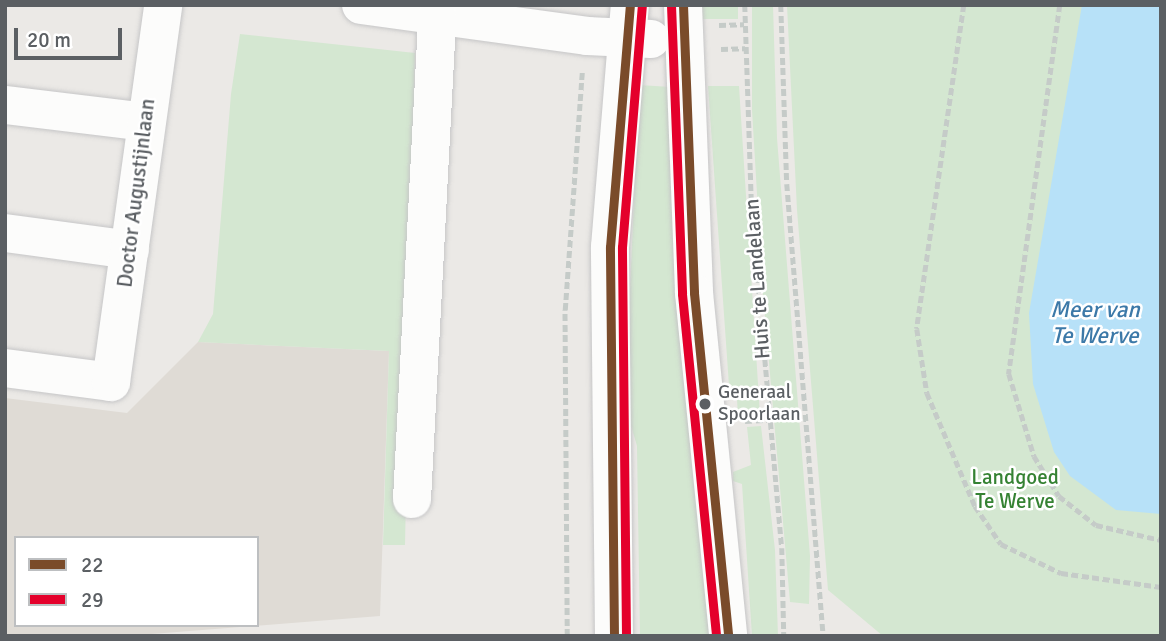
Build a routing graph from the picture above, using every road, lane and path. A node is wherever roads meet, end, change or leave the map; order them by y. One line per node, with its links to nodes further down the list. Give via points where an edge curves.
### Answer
1 (163, 5): 11 (street, Doctor Augustijnlaan)
2 (361, 5): 7 (street)
3 (744, 5): 20 (path, Huis te Landelaan, via 752,213 782,548)
4 (781, 5): 21 (path, Huis te Landelaan, via 787,184)
5 (964, 5): 17 (path, via 917,329 924,384 975,506 1001,544 1061,572)
6 (1060, 5): 16 (path, via 1009,374 1034,456 1059,496 1096,525)
7 (437, 16): 9 (street); 15 (street)
8 (682, 21): 9 (street); 19 (street, via 694,293)
9 (629, 22): 18 (street, via 610,285)
10 (5, 105): 11 (street)
11 (145, 122): 13 (street, Doctor Augustijnlaan)
12 (5, 233): 13 (street)
13 (130, 250): 14 (street, Doctor Augustijnlaan, via 111,382)
14 (5, 368)
15 (412, 499)
16 (1161, 540)
17 (1161, 587)
18 (614, 636)
19 (728, 636)
20 (784, 636)
21 (823, 636)

